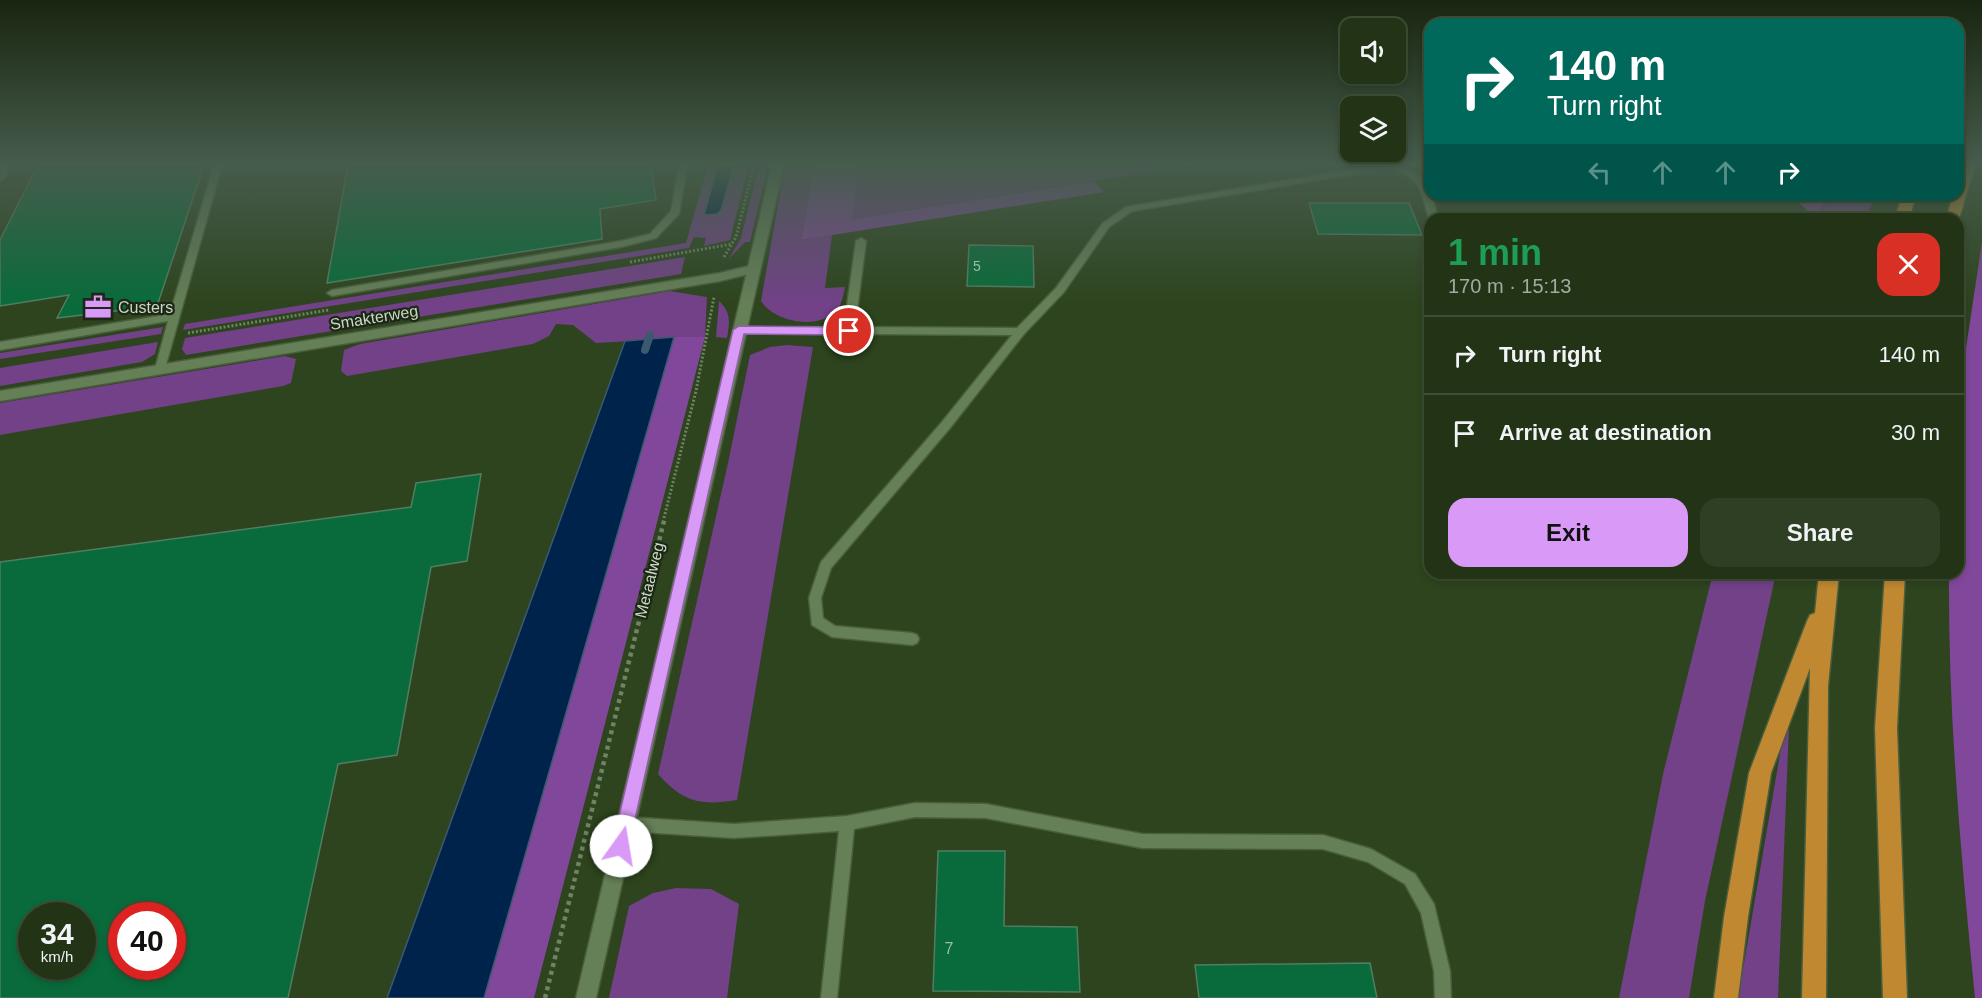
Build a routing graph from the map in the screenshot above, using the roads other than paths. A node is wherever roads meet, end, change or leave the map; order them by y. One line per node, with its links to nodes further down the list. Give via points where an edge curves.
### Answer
1 (205, 212): 8 (lane)
2 (675, 212): 7 (lane, via 653,236 621,244)
3 (767, 212): 6 (street, Metaalweg)
4 (1125, 212): 11 (lane, via 1106,225 1060,290)
5 (861, 241): 10 (lane)
6 (753, 269): 9 (street, Metaalweg); 13 (street, Smakterweg)
7 (332, 293)
8 (174, 317): 12 (lane); 13 (lane)
9 (739, 330): 10 (lane); 20 (street, Metaalweg)
10 (849, 331): 11 (lane)
11 (1020, 332): 18 (lane, via 825,566 814,598 817,621 832,631)
12 (0, 346)
13 (160, 369): 14 (street, Smakterweg)
14 (0, 396)
15 (1828, 579): 17 (highway)
16 (1895, 579): 26 (highway, via 1886,728)
17 (1824, 603): 24 (highway, via 1760,773); 25 (highway, via 1818,686)
18 (912, 639)
19 (847, 823): 20 (lane, via 734,831); 22 (lane); 23 (lane, via 915,810 986,811 1143,841 1323,842 1371,856 1410,879 1428,910 1442,971)
20 (626, 824): 21 (street, Metaalweg)
21 (586, 998)
22 (829, 998)
23 (1443, 998)
24 (1726, 998)
25 (1814, 998)
26 (1895, 998)

